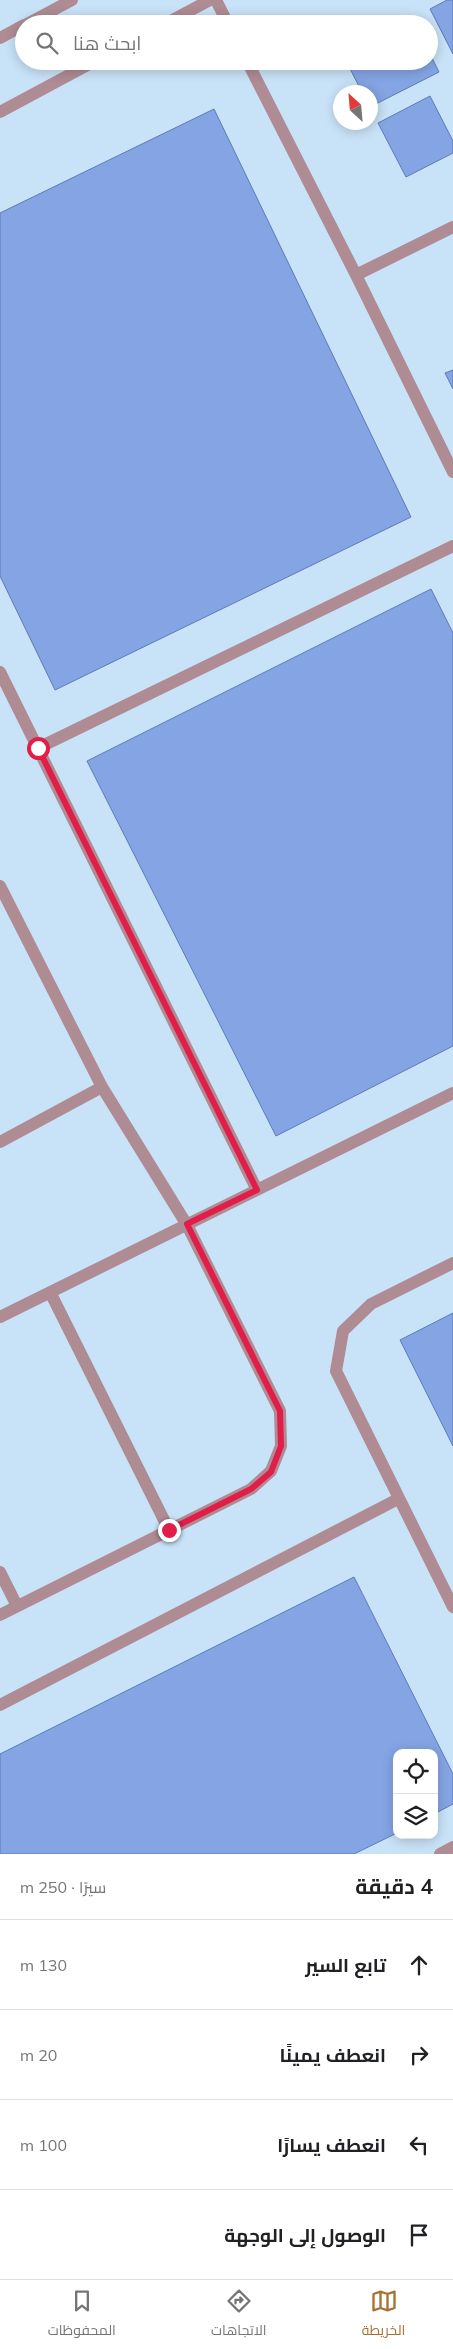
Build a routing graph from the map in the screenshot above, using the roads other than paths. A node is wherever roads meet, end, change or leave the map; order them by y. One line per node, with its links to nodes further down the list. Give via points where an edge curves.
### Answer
1 (72, 0): 4 (street)
2 (210, 0): 5 (street)
3 (216, 0): 6 (street)
4 (43, 15)
5 (182, 15)
6 (224, 15)
7 (15, 30): 8 (street)
8 (0, 38)
9 (78, 70): 11 (street)
10 (252, 70): 13 (street)
11 (0, 112)
12 (453, 227): 13 (street)
13 (356, 275): 14 (street)
14 (453, 472)
15 (453, 546): 17 (street)
16 (0, 672): 17 (street)
17 (38, 748): 22 (street)
18 (0, 886): 19 (street)
19 (102, 1087): 21 (street); 23 (street)
20 (453, 1094): 22 (street)
21 (0, 1142)
22 (257, 1190): 23 (street)
23 (187, 1224): 25 (street); 28 (street, via 280,1411 281,1446 271,1472 251,1489)
24 (453, 1263): 27 (street, via 371,1304 343,1332 336,1371)
25 (50, 1292): 26 (street); 28 (street)
26 (0, 1317)
27 (398, 1499): 31 (street); 33 (street)
28 (169, 1530): 30 (street)
29 (0, 1572): 30 (street)
30 (18, 1606): 32 (street)
31 (453, 1607)
32 (0, 1615)
33 (0, 1705)
34 (453, 1847): 35 (street)
35 (440, 1854)

